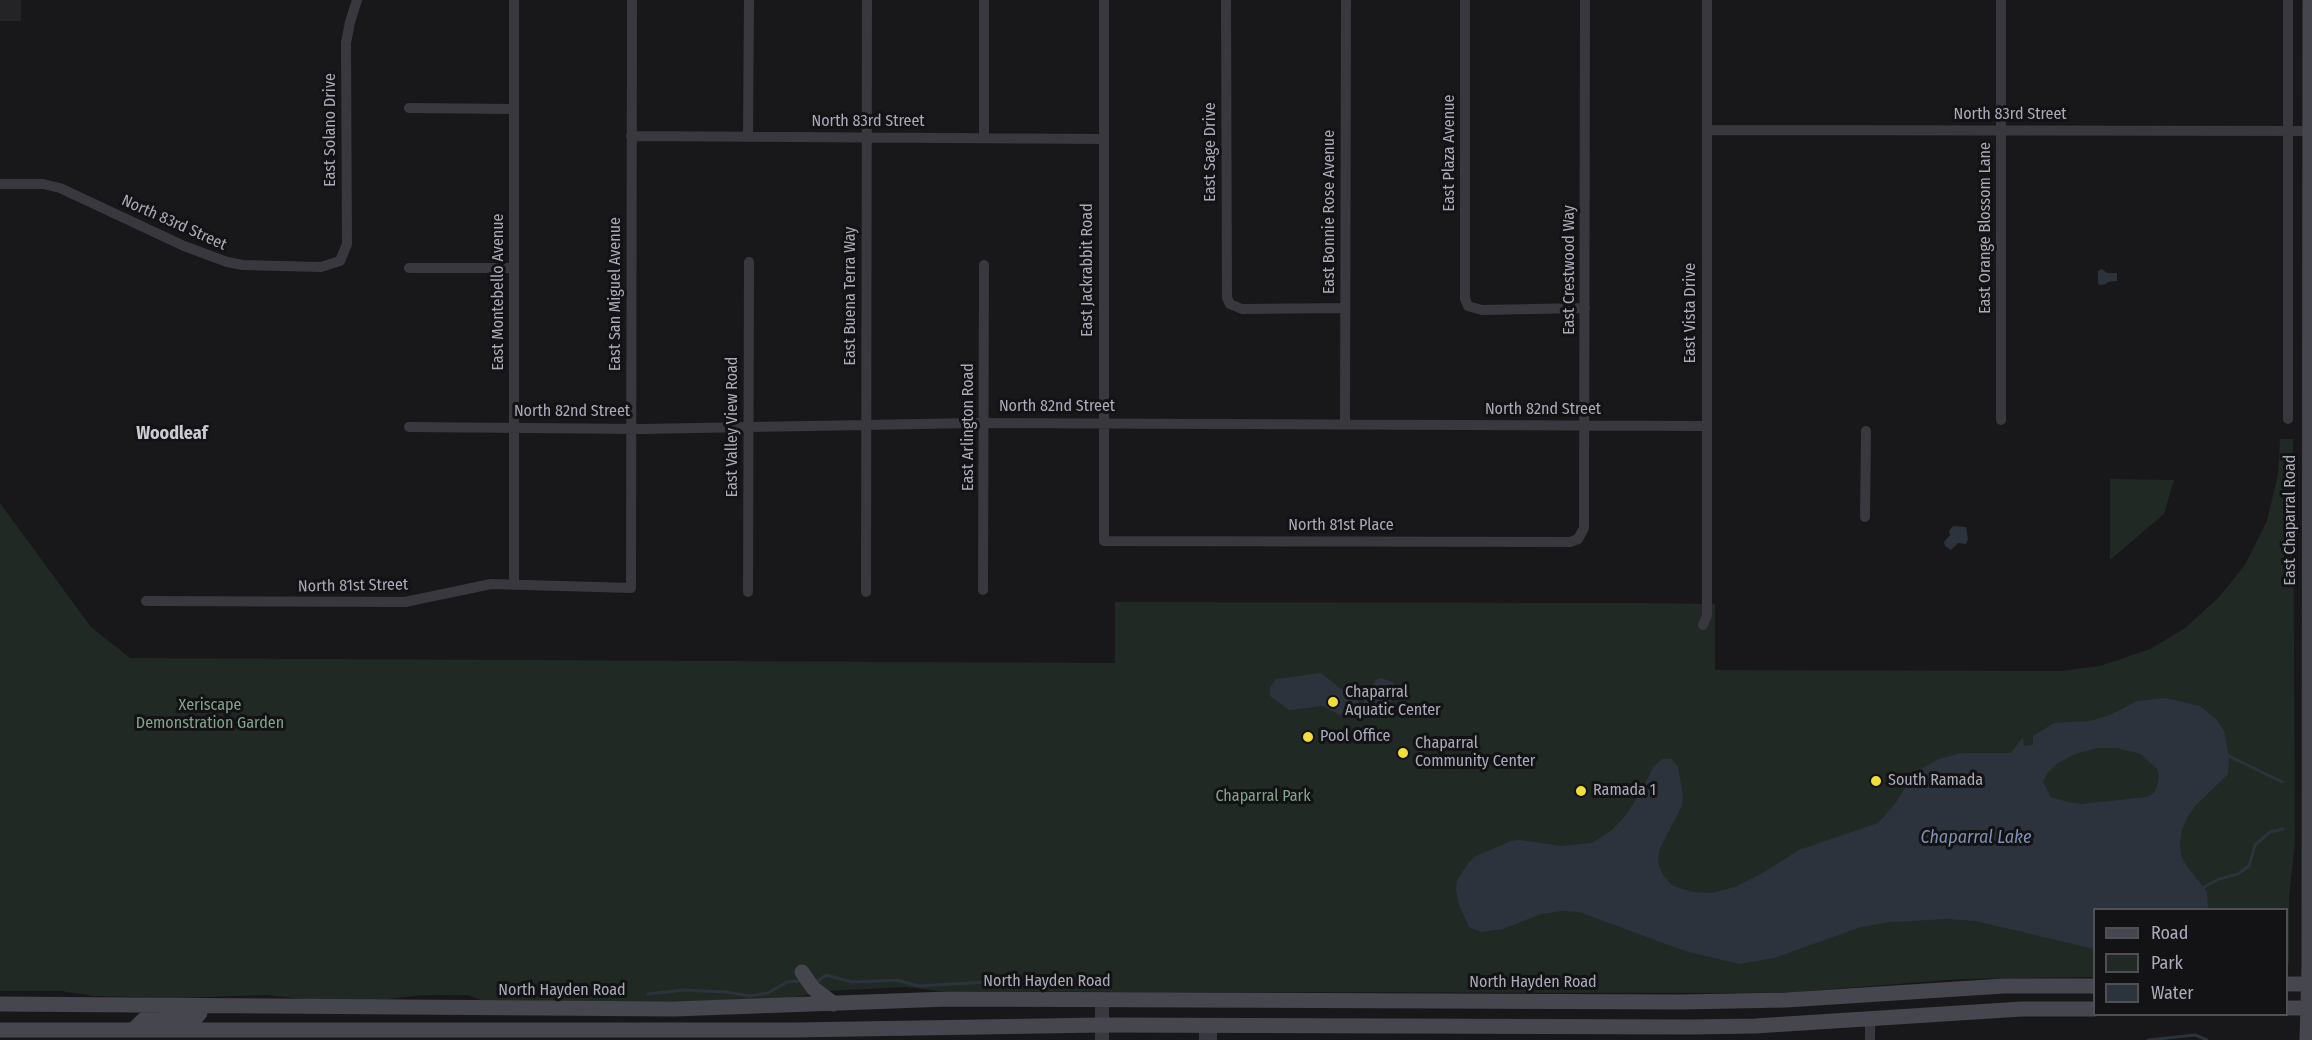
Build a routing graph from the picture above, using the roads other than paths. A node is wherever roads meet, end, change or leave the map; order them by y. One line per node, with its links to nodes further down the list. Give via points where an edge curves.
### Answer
1 (357, 0): 28 (street, East Solano Drive, via 346,43 347,244)
2 (514, 0): 17 (street, East Montebello Avenue)
3 (632, 0): 22 (street, East San Miguel Avenue)
4 (749, 0): 23 (street)
5 (867, 0): 24 (street, East Buena Terra Way)
6 (984, 0): 25 (street)
7 (1104, 0): 26 (street, East Jackrabbit Road)
8 (1226, 0): 33 (street, East Sage Drive, via 1226,291 1230,304 1242,309)
9 (1346, 0): 33 (street, East Bonnie Rose Avenue)
10 (1465, 0): 34 (street, East Plaza Avenue, via 1464,292 1468,306 1482,310)
11 (1585, 0): 34 (street, East Crestwood Way)
12 (1707, 0): 18 (street, East Vista Drive)
13 (2001, 0): 19 (street, East Orange Blossom Lane)
14 (2288, 0): 20 (street)
15 (2310, 0): 21 (main road, East Chaparral Road)
16 (409, 108): 17 (street)
17 (514, 109): 32 (street, East Montebello Avenue)
18 (1707, 130): 19 (street, North 83rd Street); 41 (street, East Vista Drive)
19 (2001, 130): 20 (street, North 83rd Street); 36 (street, East Orange Blossom Lane)
20 (2288, 131): 21 (street, North 83rd Street); 35 (street)
21 (2311, 132): 48 (main road, East Chaparral Road)
22 (631, 136): 23 (street, North 83rd Street); 46 (street, East San Miguel Avenue)
23 (748, 137): 24 (street, North 83rd Street)
24 (867, 137): 25 (street, North 83rd Street); 38 (street, East Buena Terra Way)
25 (984, 137): 26 (street, North 83rd Street)
26 (1104, 139): 39 (street, East Jackrabbit Road)
27 (0, 184): 28 (street, North 83rd Street, via 60,188 227,262 321,267)
28 (340, 261)
29 (749, 262): 45 (street, East Valley View Road)
30 (984, 265): 37 (street, East Arlington Road)
31 (408, 268): 32 (street)
32 (514, 268): 44 (street, East Montebello Avenue)
33 (1345, 308): 40 (street, East Bonnie Rose Avenue)
34 (1584, 308): 43 (street, East Crestwood Way)
35 (2288, 419)
36 (2001, 420)
37 (984, 423): 38 (street, North 82nd Street); 39 (street, North 82nd Street); 55 (street, East Arlington Road)
38 (866, 424): 45 (street, North 82nd Street); 57 (street, East Buena Terra Way)
39 (1105, 424): 40 (street, North 82nd Street); 51 (street, East Jackrabbit Road)
40 (1345, 424): 43 (street, North 82nd Street)
41 (1706, 426): 43 (street, North 82nd Street); 59 (street, East Vista Drive, via 1707,615)
42 (409, 427): 44 (street, North 82nd Street)
43 (1584, 427): 50 (street, East Crestwood Way, via 1584,528)
44 (514, 428): 46 (street, North 82nd Street); 53 (street, East Montebello Avenue)
45 (748, 428): 46 (street, North 82nd Street); 56 (street, East Valley View Road)
46 (631, 429): 54 (street, East San Miguel Avenue)
47 (1866, 431): 49 (street)
48 (2311, 432): 52 (main road, East Chaparral Road)
49 (1865, 517)
50 (1578, 539): 51 (street, North 81st Place)
51 (1104, 541)
52 (2311, 558): 62 (main road, East Chaparral Road)
53 (514, 584): 54 (street, North 81st Street); 58 (street, North 81st Street, via 482,585 405,602)
54 (631, 588)
55 (983, 590)
56 (748, 592)
57 (866, 592)
58 (146, 601)
59 (1703, 625)
60 (802, 972): 66 (main road, via 813,988)
61 (2288, 984): 62 (main road)
62 (2310, 984): 69 (main road, East Chaparral Road)
63 (2093, 986): 64 (main road, North Hayden Road, via 2004,986 1710,1002)
64 (1102, 1000): 66 (main road, North Hayden Road, via 948,999); 74 (street)
65 (0, 1004): 67 (main road, North Hayden Road)
66 (834, 1004): 67 (main road, North Hayden Road, via 674,1010)
67 (200, 1006): 73 (main road, via 195,1018 144,1019)
68 (2288, 1008): 69 (main road)
69 (2310, 1008): 78 (main road, East Chaparral Road)
70 (2093, 1009): 71 (main road)
71 (1870, 1018): 75 (main road, via 1755,1026); 77 (street)
72 (0, 1030): 73 (main road)
73 (133, 1030): 76 (main road)
74 (1102, 1033): 75 (main road); 76 (main road, via 795,1030)
75 (1208, 1033)
76 (399, 1036)
77 (1870, 1040)
78 (2307, 1040)

